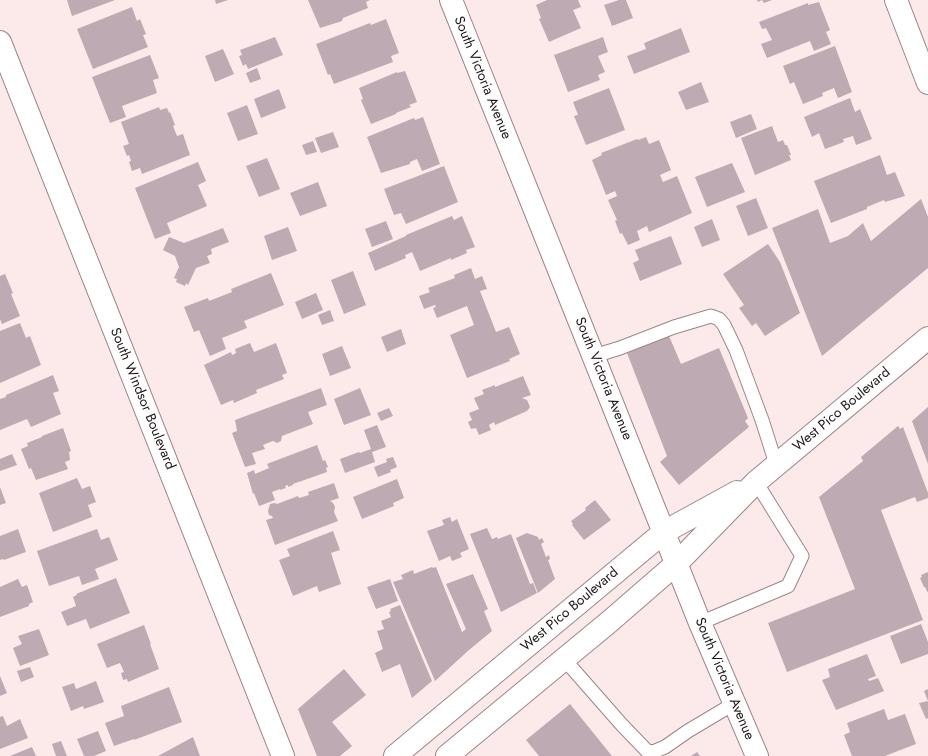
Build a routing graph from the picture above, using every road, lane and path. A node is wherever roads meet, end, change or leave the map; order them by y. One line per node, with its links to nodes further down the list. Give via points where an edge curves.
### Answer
1 (451, 0): 6 (street, South Victoria Avenue)
2 (896, 0): 4 (street)
3 (0, 42): 14 (street, South Windsor Boulevard)
4 (926, 72)
5 (928, 338): 7 (street, West Pico Boulevard)
6 (594, 356): 7 (lane, via 711,316 719,319 736,350); 9 (street, South Victoria Avenue)
7 (776, 464): 8 (street, West Pico Boulevard)
8 (756, 482): 9 (street, West Pico Boulevard); 10 (street, West Pico Boulevard); 11 (lane, via 802,556 788,586)
9 (664, 532): 10 (street, South Victoria Avenue); 15 (street, West Pico Boulevard)
10 (677, 563): 11 (street, South Victoria Avenue); 12 (street, West Pico Boulevard)
11 (700, 623): 13 (street, South Victoria Avenue)
12 (564, 659): 13 (lane, via 647,751 653,752 665,747); 16 (street, West Pico Boulevard)
13 (735, 703): 17 (street, South Victoria Avenue)
14 (283, 756)
15 (395, 756)
16 (448, 756)
17 (757, 756)

